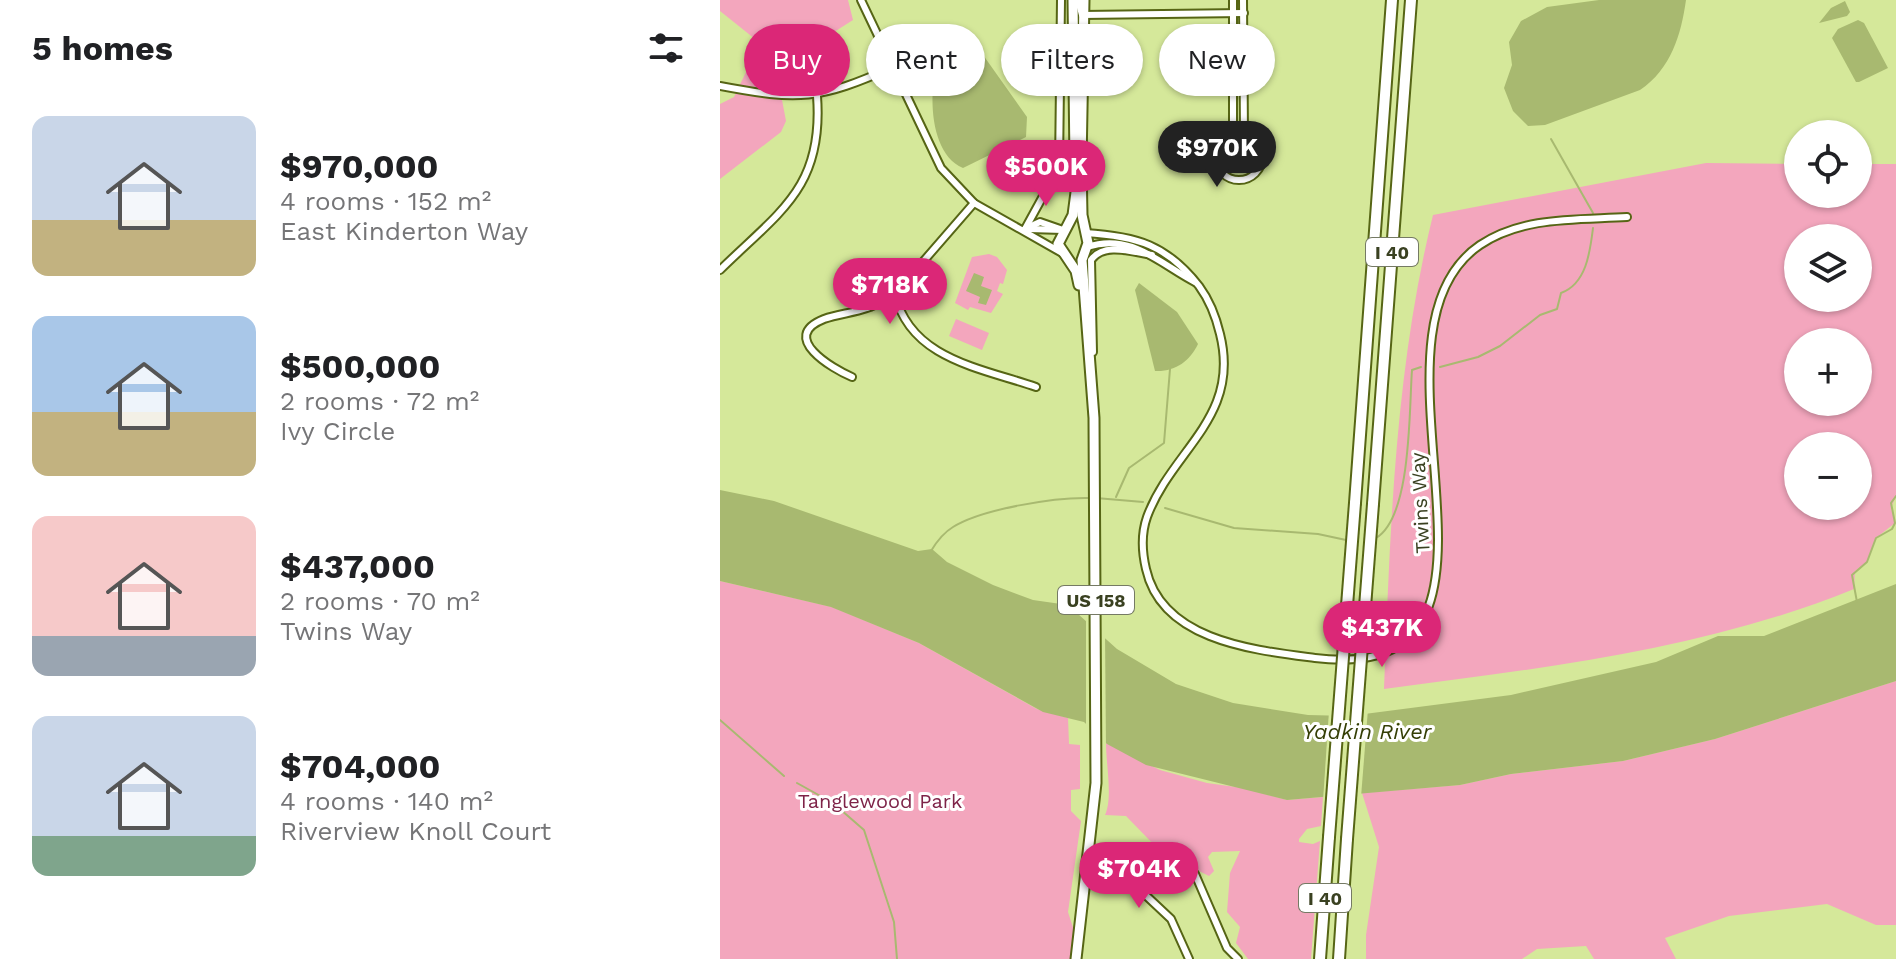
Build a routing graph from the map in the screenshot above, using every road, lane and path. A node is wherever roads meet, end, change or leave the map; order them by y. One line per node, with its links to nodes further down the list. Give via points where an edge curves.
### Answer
1 (861, 0): 11 (street)
2 (1061, 0): 20 (street, via 1059,167)
3 (1078, 0): 10 (main road); 21 (main road, via 1076,195)
4 (1233, 0): 9 (street)
5 (1243, 0): 8 (street)
6 (1392, 0): 36 (highway, I 40, bridge)
7 (1411, 0): 37 (highway, I 40, bridge)
8 (1244, 13): 9 (street); 16 (street)
9 (1233, 14): 10 (street); 17 (street)
10 (1084, 15): 22 (main road)
11 (872, 24)
12 (720, 86): 13 (street)
13 (744, 90)
14 (817, 96): 26 (street, via 817,146 801,189)
15 (906, 96): 18 (street, via 933,155)
16 (1244, 134): 17 (street); 17 (street, via 1258,144 1262,160 1255,174 1239,181 1224,175 1216,161 1219,144)
17 (1233, 135)
18 (974, 203): 20 (street); 28 (street)
19 (1627, 217): 27 (street, Twins Way, via 1532,223 1501,232 1478,246 1450,276 1435,307 1428,356 1439,550 1435,595 1418,627 1400,643 1361,659 1306,656 1209,636 1175,618 1149,581 1146,519 1215,410 1223,384 1224,351 1216,318)
20 (1025, 229): 21 (street); 24 (street)
21 (1065, 229): 22 (main road); 24 (main road, via 1058,240)
22 (1085, 233): 23 (main road); 27 (street, Twins Way, via 1154,246 1184,266)
23 (1085, 251): 24 (main road); 25 (street, Twins Way, via 1121,244); 29 (main road, US 158)
24 (1065, 255): 29 (main road, US 158)
25 (1152, 255): 27 (street, Twins Way); 32 (street, Twins Way, via 1110,249 1091,260)
26 (720, 270)
27 (1195, 282)
28 (895, 294): 30 (street, via 866,309 825,319 810,331 816,358); 31 (street, via 903,318 940,355)
29 (1084, 300): 32 (main road, US 158)
30 (852, 377)
31 (1036, 387)
32 (1092, 388): 33 (main road, US 158, via 1096,783)
33 (1076, 959)
34 (1189, 959): 35 (street, via 1171,919 1138,888 1141,854 1195,874 1227,948)
35 (1238, 959)
36 (1320, 959)
37 (1339, 959)

